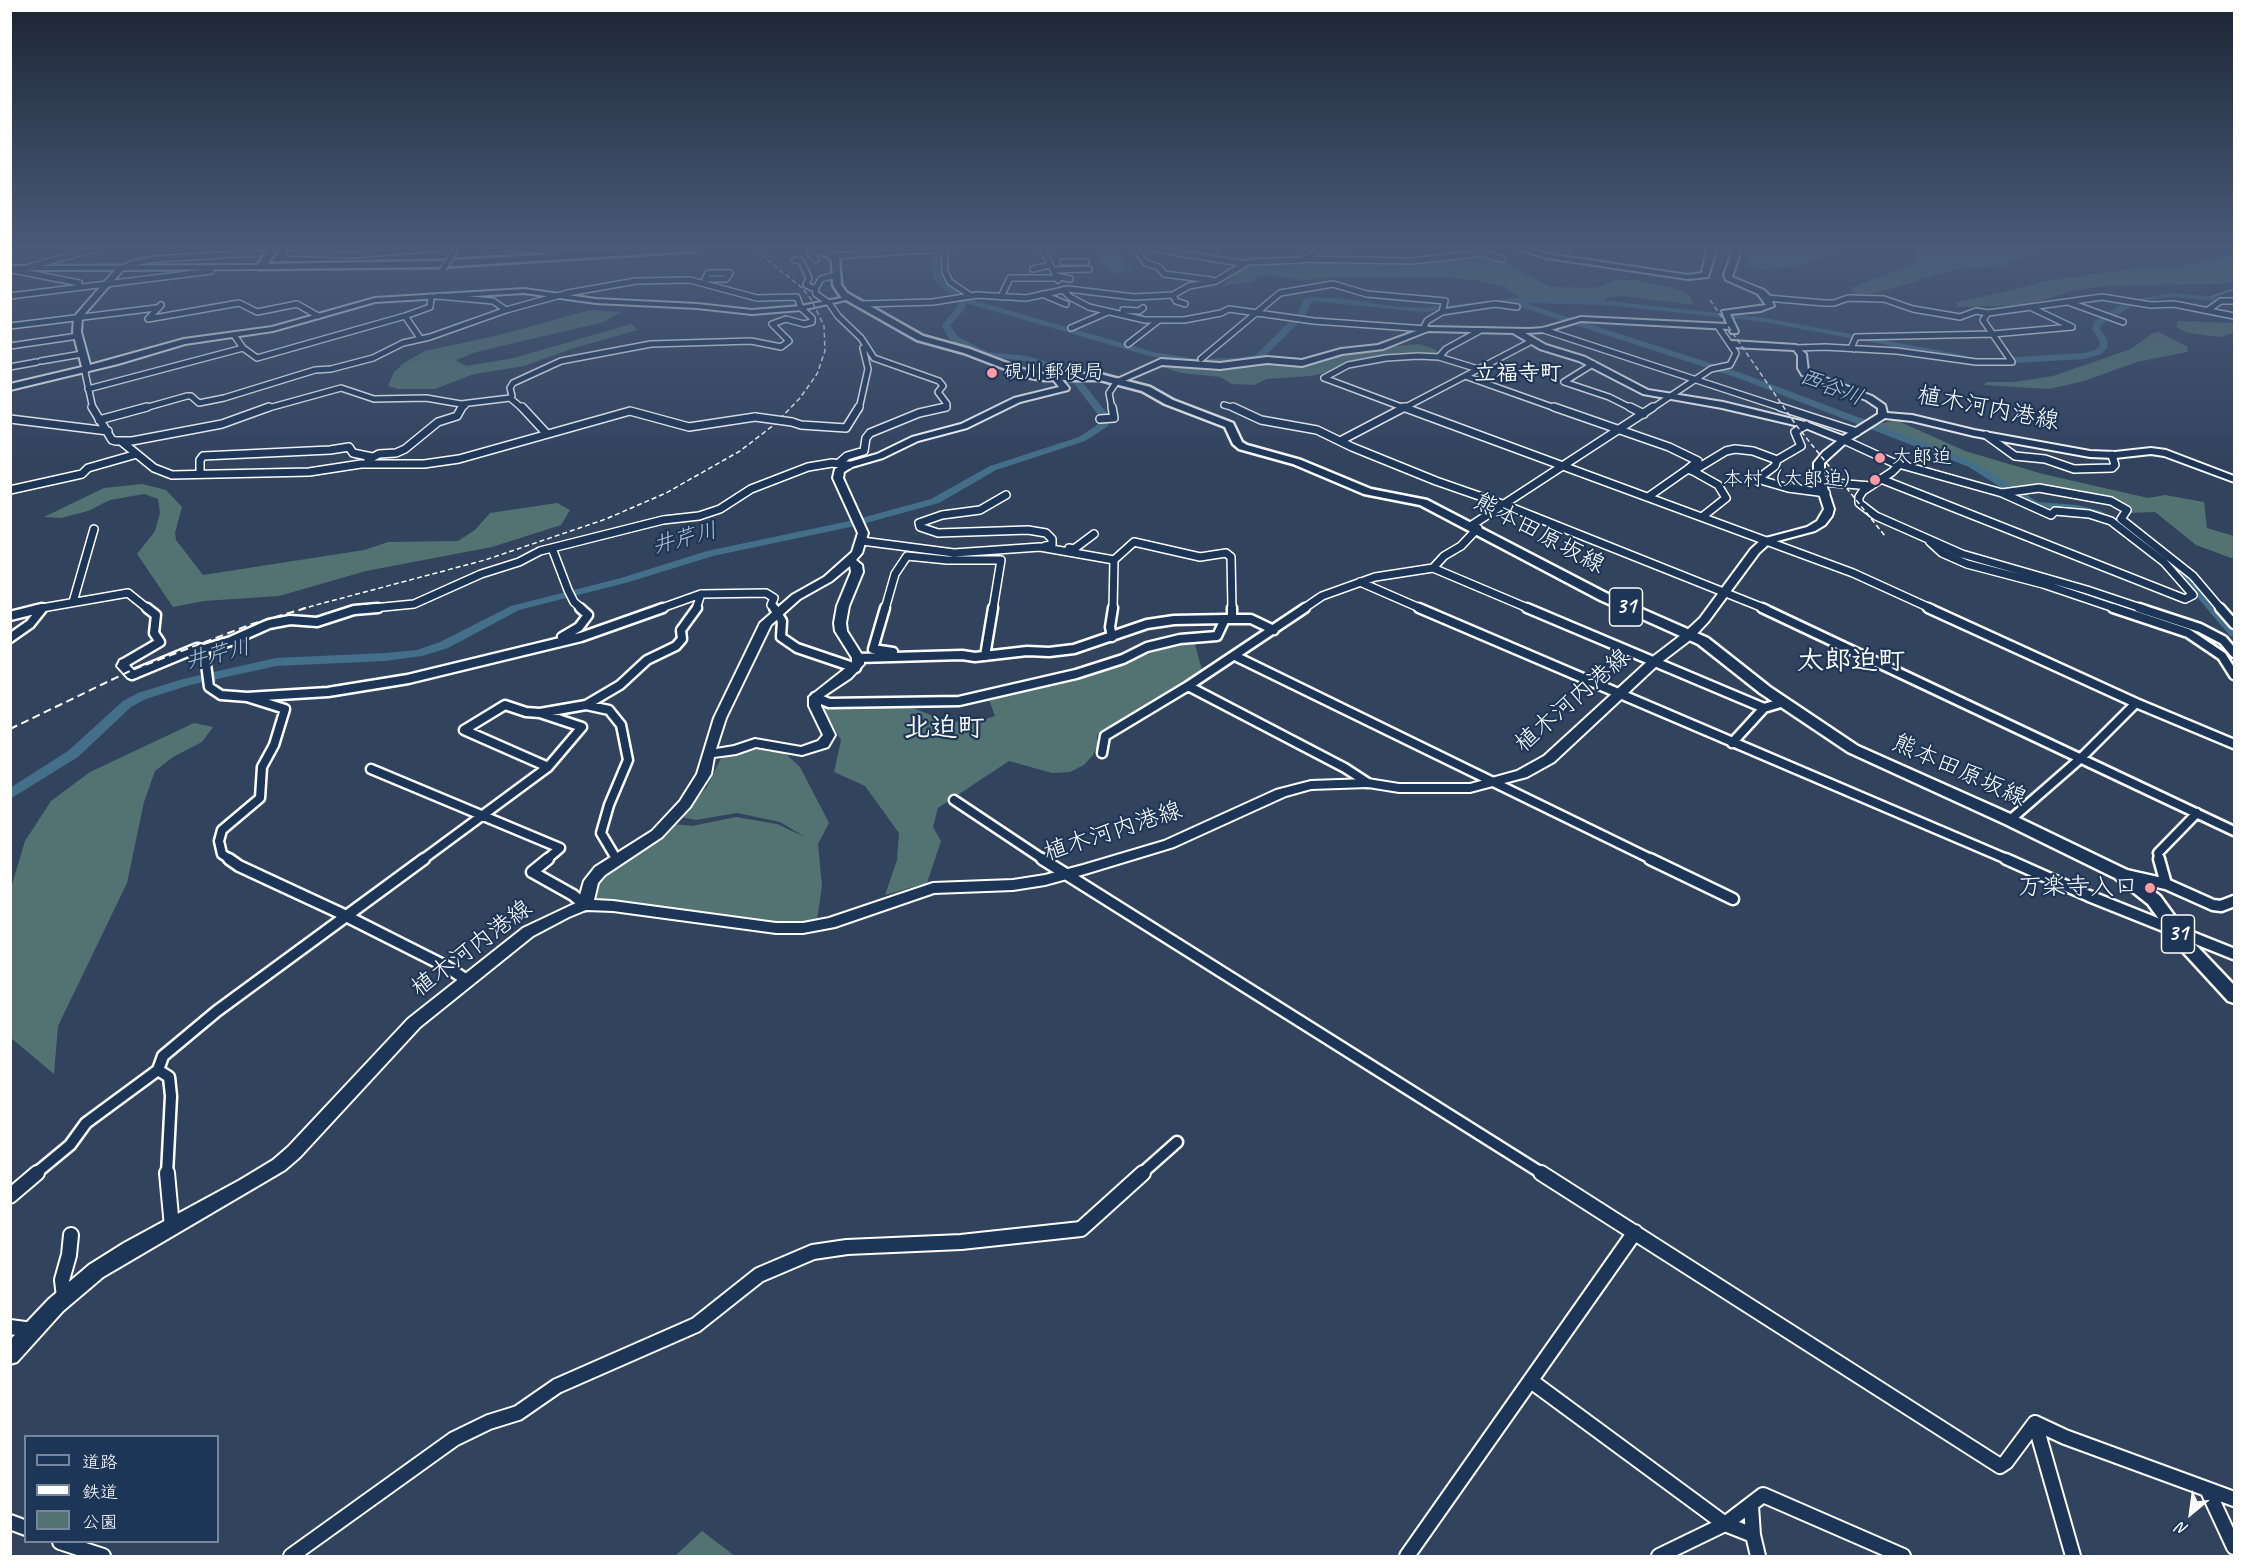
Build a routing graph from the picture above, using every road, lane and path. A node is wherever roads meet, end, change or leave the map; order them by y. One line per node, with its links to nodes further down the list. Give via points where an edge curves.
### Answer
1 (47, 321): 21 (street)
2 (78, 321): 31 (street)
3 (300, 321): 30 (street)
4 (387, 321): 39 (street, via 260,358)
5 (408, 321): 32 (street)
6 (475, 321): 32 (street)
7 (780, 321): 59 (street, via 772,324 789,341 785,346 751,341 637,345 555,364 513,383)
8 (792, 321): 9 (street)
9 (812, 321)
10 (845, 321): 28 (street)
11 (892, 321): 53 (main road, 熊本田原坂線 / 31, via 920,338 1026,374)
12 (1087, 321): 22 (street)
13 (1158, 321): 35 (street)
14 (1244, 321): 46 (street)
15 (1319, 321): 24 (street)
16 (1427, 321): 24 (street)
17 (1727, 321): 23 (street)
18 (1729, 321): 38 (street)
19 (1984, 321): 29 (street)
20 (2059, 321): 29 (street, via 2072,327)
21 (10, 326)
22 (1071, 328)
23 (1719, 328): 25 (street, via 1568,322); 36 (street)
24 (1427, 329): 26 (street); 55 (street, via 1380,347 1302,363 1267,360 1220,366 1161,362)
25 (1544, 330): 27 (street); 54 (street)
26 (1479, 331): 27 (street); 45 (street)
27 (1514, 331): 33 (street)
28 (855, 333): 72 (street, bridge, via 866,356 866,381 855,418 844,429 755,417 689,427 630,411); 83 (street, via 874,358 939,381 943,386 938,392 947,404 870,434 864,451 847,456)
29 (1993, 334): 41 (street, via 1854,339); 44 (street, via 2011,360 2005,364)
30 (234, 335): 39 (street); 50 (street, via 184,342)
31 (78, 336): 37 (street); 43 (street)
32 (420, 338): 67 (street, via 373,358 315,370 224,398 199,403 187,396)
33 (1532, 341): 48 (street); 51 (street)
34 (11, 344): 37 (street)
35 (1128, 344)
36 (1732, 344): 38 (street); 54 (street, via 1736,353 1733,361)
37 (20, 345): 42 (street)
38 (1744, 345): 40 (street)
39 (243, 348): 57 (street)
40 (1796, 348): 41 (street); 64 (street, via 1802,354 1805,373 1869,398 1882,406)
41 (1854, 349): 44 (street)
42 (17, 353)
43 (82, 354): 49 (street); 50 (street)
44 (1932, 354): 47 (street)
45 (1439, 357): 51 (street); 62 (street, via 1386,358 1348,365 1324,378)
46 (1201, 358)
47 (1936, 362)
48 (1593, 364): 58 (street, via 1637,389); 63 (street, via 1564,382)
49 (10, 367)
50 (87, 369): 56 (street); 57 (street)
51 (1478, 369): 52 (street)
52 (1465, 376): 62 (street); 70 (street)
53 (1055, 377): 55 (main road, 熊本田原坂線 / 31); 83 (street, via 1065,388 1017,400 964,426 915,439 880,456)
54 (1693, 379): 58 (street); 69 (street)
55 (1117, 381): 66 (street, via 1109,393 1114,416); 97 (main road, 熊本田原坂線 / 31, via 1146,389 1229,425 1243,447 1297,462 1368,492 1423,502)
56 (10, 387)
57 (88, 389): 67 (street, via 90,404)
58 (1667, 397): 63 (street); 68 (street, via 1724,405)
59 (510, 398): 60 (street); 72 (street)
60 (467, 404): 76 (street, via 426,398 374,399 340,388 280,403 222,424); 79 (street, via 457,416 438,422 405,449)
61 (1224, 405): 75 (street, via 1261,420 1317,430)
62 (1405, 408): 75 (street); 84 (street)
63 (1644, 414): 70 (street)
64 (1883, 415): 69 (street, 植木河内港線); 73 (street, 植木河内港線)
65 (10, 419): 71 (street)
66 (1100, 419)
67 (99, 420): 71 (street)
68 (1806, 425): 74 (street); 80 (street, via 1795,432 1801,446)
69 (1864, 427): 74 (street, 植木河内港線)
70 (1621, 430): 84 (street); 85 (street, via 1698,461)
71 (108, 431): 76 (street, via 112,440)
72 (547, 434): 82 (street, via 459,459 423,464)
73 (1986, 435): 78 (street, 植木河内港線); 78 (street, via 2015,456 2045,459 2074,469 2112,468)
74 (1844, 440): 81 (street); 90 (street, 植木河内港線, via 1819,464)
75 (1340, 441): 95 (street)
76 (122, 442): 77 (street)
77 (137, 454): 86 (street, via 166,473); 91 (street, via 88,468 82,474)
78 (2112, 455): 88 (street, 植木河内港線, via 2166,453)
79 (372, 458): 82 (street); 86 (street, via 353,453 349,447 234,453 203,456)
80 (1777, 460): 85 (street, via 1735,449); 90 (street, via 1760,480 1788,488)
81 (1895, 463): 87 (street, via 1897,467); 92 (street)
82 (361, 464): 86 (street, via 309,472)
83 (844, 464): 102 (street, via 838,478 860,523); 104 (street, via 818,464 772,480 720,509 699,516 663,520)
84 (1564, 466): 94 (street); 95 (street)
85 (1690, 470): 94 (street); 96 (street, via 1718,484 1726,498)
86 (200, 474)
87 (1881, 479): 89 (street); 92 (street, via 2184,599 2193,595 2164,562 2111,521 2089,514 2055,511 2051,515)
88 (2235, 479)
89 (1871, 486): 90 (street); 100 (street, via 1859,497 1867,511)
90 (1824, 488): 101 (street, 植木河内港線, via 1829,508 1821,523)
91 (10, 490)
92 (2006, 493): 116 (street, via 2052,489 2117,504 2127,510 2121,519 2193,576)
93 (1006, 495): 103 (street, via 980,510 942,515 919,523 920,527 938,533 1046,533 1052,545)
94 (1648, 497): 96 (street)
95 (1505, 505): 97 (street); 109 (street)
96 (1702, 517): 101 (street)
97 (1475, 527): 107 (street, via 1461,546); 118 (main road, 熊本田原坂線 / 31, via 1604,597)
98 (94, 529): 111 (street)
99 (1094, 534): 103 (street, via 1074,549)
100 (1929, 539): 123 (street, via 1976,559 2087,590 2200,628 2223,640); 131 (street, via 1942,553 1967,564 2054,588 2188,633 2222,656)
101 (1766, 541): 109 (street, 植木河内港線); 137 (street, via 1853,573)
102 (862, 542): 103 (street, via 954,553); 106 (street)
103 (1040, 547): 105 (street)
104 (552, 548): 121 (street, via 570,594 588,615 574,631); 122 (street, via 414,604 354,610 317,622 281,621)
105 (1114, 560): 115 (street, via 1134,542 1200,556 1226,553 1231,557); 119 (street)
106 (849, 561): 113 (street); 129 (street, via 857,565 857,572 840,623)
107 (1433, 568): 108 (street); 127 (street)
108 (1360, 582): 117 (street, via 1322,596); 133 (street)
109 (1724, 593): 118 (street, 植木河内港線); 145 (street, via 1778,614)
110 (701, 594): 113 (street, via 766,593 774,598 771,605); 121 (street, via 581,637); 138 (street, via 676,646 647,660 620,685)
111 (73, 602): 112 (street); 128 (street, via 128,592 156,615 154,633 159,642)
112 (44, 607): 114 (street); 120 (street, via 30,624)
113 (778, 612): 129 (street, via 781,637 787,642 814,655); 144 (street, via 766,624 738,679)
114 (10, 616)
115 (1229, 619): 117 (street, via 1251,619); 119 (street, via 1147,624); 135 (street, via 1217,636 1147,647 1076,674 959,701 829,702)
116 (2235, 624)
117 (1274, 630): 125 (street)
118 (1689, 635): 127 (street, 植木河内港線); 136 (main road, 熊本田原坂線 / 31, via 1713,647)
119 (1112, 637): 124 (street, via 1074,649)
120 (10, 638)
121 (546, 645): 134 (street, via 377,685)
122 (204, 649): 130 (street, via 197,648); 134 (street, via 209,687 221,694)
123 (2235, 653)
124 (985, 656): 126 (street); 126 (street, via 1001,560 907,556 895,573 873,649)
125 (1235, 656): 132 (street); 149 (street)
126 (913, 657): 129 (street)
127 (1655, 661): 133 (street, 植木河内港線); 139 (street)
128 (123, 663): 130 (street)
129 (857, 663): 135 (street)
130 (132, 675)
131 (2235, 675)
132 (1188, 686): 143 (street, via 1105,736); 148 (street)
133 (1619, 696): 141 (street); 149 (street, 植木河内港線, via 1537,768)
134 (247, 697): 162 (street, via 285,710 262,767 260,798 222,830 222,854)
135 (815, 697): 144 (street, via 815,706 829,735 823,744 802,751 755,743)
136 (1784, 702): 139 (street); 153 (main road, 熊本田原坂線 / 31, via 1853,749)
137 (2136, 703): 142 (street); 145 (street)
138 (586, 705): 140 (street); 155 (street, via 609,710 621,725 626,746 628,760 602,833)
139 (1764, 708): 141 (street)
140 (540, 713): 146 (street, via 582,728); 146 (street, via 505,705 464,730)
141 (1732, 743): 163 (street)
142 (2235, 744)
143 (1102, 753)
144 (708, 754): 155 (street, via 704,774 685,804 657,834)
145 (2081, 758): 151 (street); 153 (street)
146 (548, 767): 152 (street)
147 (371, 769): 152 (street)
148 (1368, 783): 149 (street, 植木河内港線, via 1453,789); 156 (street, 植木河内港線, via 1311,785 1281,793 1169,844)
149 (1495, 783): 159 (street)
150 (954, 800): 156 (street)
151 (2197, 813): 154 (street); 158 (street, via 2158,853)
152 (482, 817): 161 (street, via 560,848 532,872); 162 (street)
153 (2010, 820): 157 (main road, 熊本田原坂線 / 31)
154 (2235, 831)
155 (617, 860): 161 (street, via 591,881)
156 (1065, 874): 161 (street, 植木河内港線, via 1013,885 933,888 841,920 803,928); 171 (street)
157 (2121, 874): 158 (street); 163 (main road, 熊本田原坂線 / 31, via 2154,900)
158 (2166, 884): 160 (street, via 2213,905)
159 (1732, 899)
160 (2235, 901)
161 (585, 905): 165 (street, 植木河内港線, via 528,932)
162 (345, 917): 165 (street); 167 (street, via 186,1036 163,1056)
163 (2174, 930): 164 (street); 166 (main road, 熊本田原坂線 / 31)
164 (2235, 954)
165 (465, 979): 170 (street, 植木河内港線, via 414,1023 294,1152 246,1186)
166 (2235, 996)
167 (158, 1070): 169 (street, via 86,1123 70,1145); 170 (street, via 169,1077 171,1096 167,1179)
168 (1177, 1142): 188 (street, via 1081,1229 961,1242 847,1247 813,1252 759,1275 696,1325 557,1386 518,1413 454,1438)
169 (10, 1196)
170 (172, 1227): 173 (street, 植木河内港線, via 113,1260)
171 (1635, 1232): 177 (street); 178 (street, via 2000,1466)
172 (71, 1234): 173 (street, via 62,1280)
173 (64, 1297): 175 (street, 植木河内港線)
174 (10, 1327): 175 (street)
175 (32, 1330): 176 (street, 植木河内港線)
176 (10, 1355)
177 (1531, 1381): 182 (street); 189 (street)
178 (2035, 1423): 179 (street); 193 (street)
179 (2208, 1491): 180 (street); 185 (street)
180 (2235, 1499)
181 (1752, 1506): 182 (street); 183 (street); 192 (street, via 1763,1495)
182 (1725, 1524): 183 (street); 190 (street)
183 (1753, 1535): 191 (street)
184 (61, 1543): 186 (street)
185 (2235, 1547)
186 (74, 1552): 187 (street)
187 (103, 1557)
188 (291, 1557)
189 (1407, 1557)
190 (1659, 1557)
191 (1758, 1557)
192 (1904, 1557)
193 (2073, 1557)

